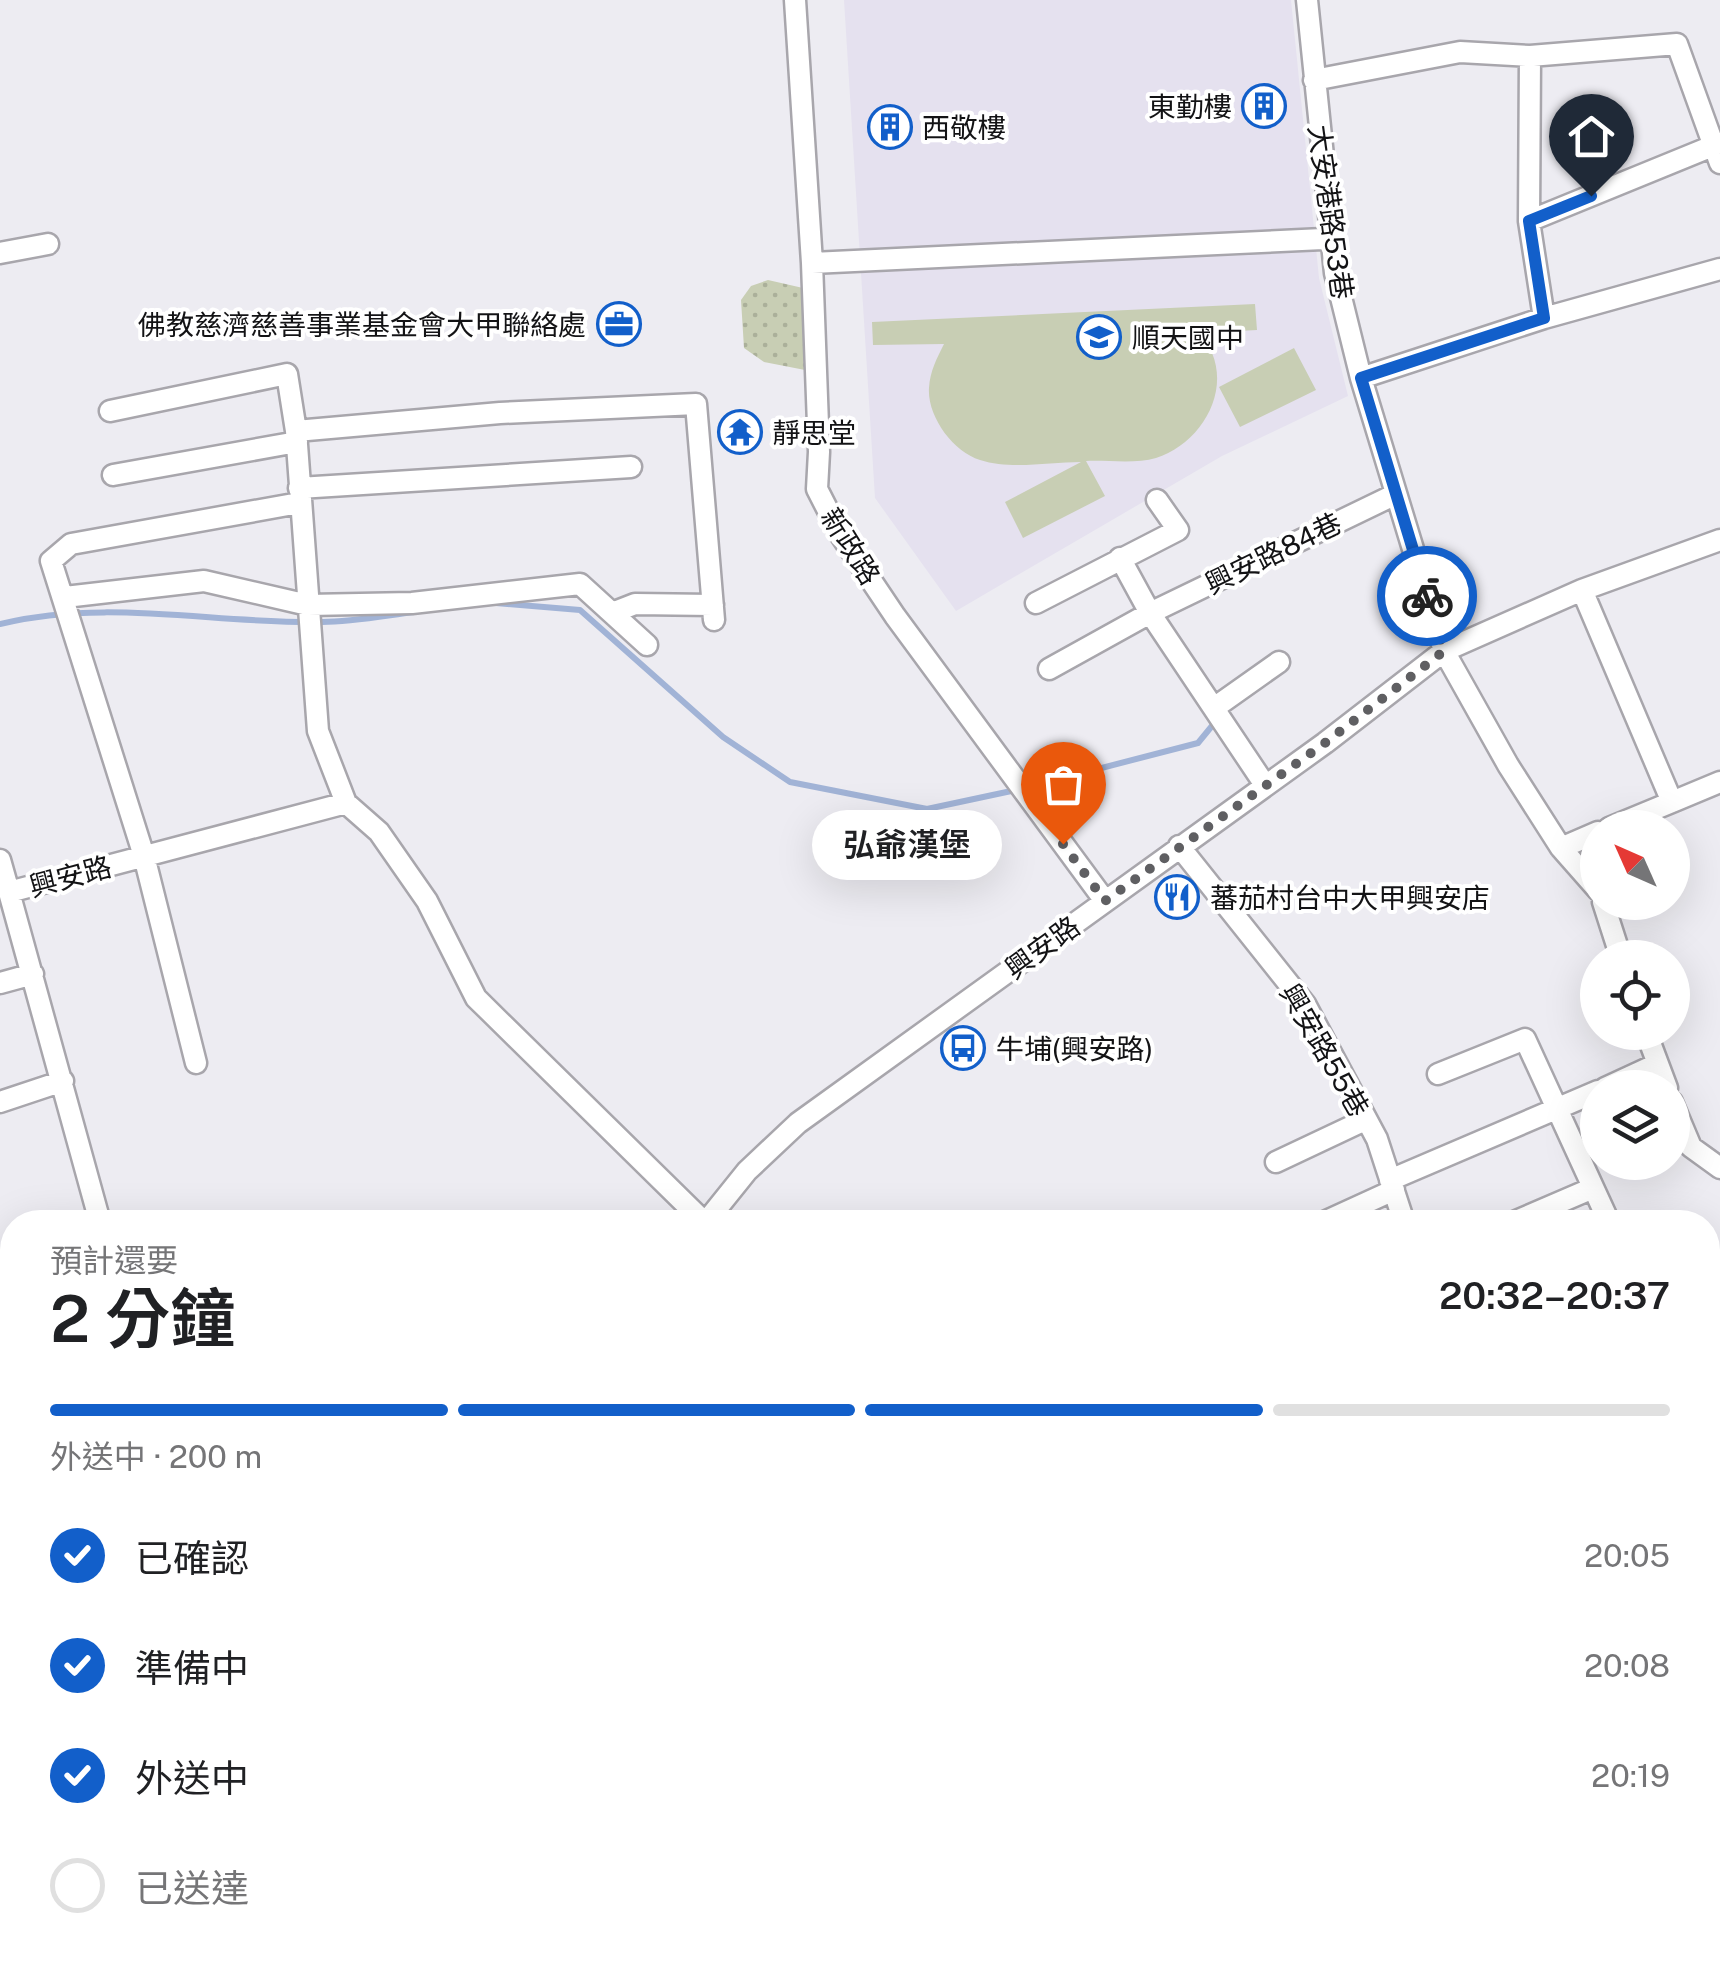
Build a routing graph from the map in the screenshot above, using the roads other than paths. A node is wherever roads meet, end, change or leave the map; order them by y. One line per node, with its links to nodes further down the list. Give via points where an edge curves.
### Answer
1 (795, 0): 10 (street, 新政路)
2 (1307, 0): 4 (street, 大安港路53巷)
3 (1530, 56): 4 (street, via 1460,52); 5 (street, via 1677,44); 6 (street)
4 (1314, 80): 13 (street, 大安港路53巷, via 1335,274)
5 (1718, 150): 6 (street)
6 (1529, 221): 12 (street)
7 (1324, 239): 10 (street)
8 (48, 244): 9 (street)
9 (0, 253)
10 (812, 263): 46 (street, 新政路, via 817,490 895,616)
11 (1720, 269): 12 (street)
12 (1544, 318): 13 (street)
13 (1361, 378): 18 (street, 大安港路53巷)
14 (110, 411): 15 (street, 興安路, via 287,374)
15 (296, 436): 17 (street); 19 (street, 興安路); 28 (street, via 500,412 696,404 713,612 635,604)
16 (631, 467): 19 (street)
17 (113, 475)
18 (1396, 494): 27 (street, 興安路84巷); 30 (street, 大安港路53巷)
19 (299, 495): 24 (street, via 70,544 51,560); 26 (street, 興安路)
20 (1157, 500): 22 (street, via 1178,530)
21 (1720, 540): 23 (street, 興安路)
22 (1120, 558): 25 (street); 27 (street)
23 (1582, 590): 30 (street, 興安路); 36 (street)
24 (65, 596): 26 (street, via 204,581); 42 (street)
25 (1036, 603)
26 (308, 604): 28 (street, via 412,603 580,584); 37 (street, 興安路, via 318,731)
27 (1150, 613): 32 (street, 興安路84巷); 33 (street)
28 (612, 614): 29 (street)
29 (647, 645)
30 (1444, 651): 35 (street, 興安路); 41 (street, 大安港路53巷)
31 (1279, 662): 33 (street)
32 (1049, 669)
33 (1214, 708): 35 (street)
34 (1720, 782): 36 (street)
35 (1264, 784): 40 (street, 興安路)
36 (1672, 802): 38 (street)
37 (346, 803): 42 (street, 興安路); 66 (street, 興安路, via 379,832 428,902 476,998)
38 (1653, 810)
39 (1580, 840): 41 (street)
40 (1179, 846): 46 (street, 興安路); 59 (street, 興安路55巷, via 1305,1004)
41 (1560, 848): 44 (street, 大安港路53巷)
42 (144, 856): 45 (street, 興安路); 50 (street)
43 (0, 860): 45 (street)
44 (1580, 870)
45 (10, 892): 47 (street, 興安路)
46 (1105, 901): 67 (street, 興安路, via 798,1123)
47 (33, 974): 48 (street); 55 (street, 興安路)
48 (0, 982)
49 (1652, 1050): 51 (street)
50 (196, 1063)
51 (1657, 1064): 52 (street); 53 (street)
52 (1644, 1070)
53 (1659, 1070)
54 (1438, 1074): 58 (street, via 1525,1039)
55 (63, 1082): 57 (street); 65 (street, 興安路)
56 (1580, 1099): 58 (street)
57 (0, 1102)
58 (1556, 1110): 63 (street); 64 (street)
59 (1365, 1120): 61 (street); 63 (street, 興安路55巷)
60 (1690, 1146): 62 (street)
61 (1276, 1162)
62 (1720, 1168)
63 (1392, 1185): 68 (street); 69 (street, 興安路55巷)
64 (1593, 1188): 70 (street); 71 (street)
65 (97, 1210)
66 (693, 1210)
67 (715, 1210)
68 (1346, 1210)
69 (1400, 1210)
70 (1542, 1210)
71 (1603, 1210)

